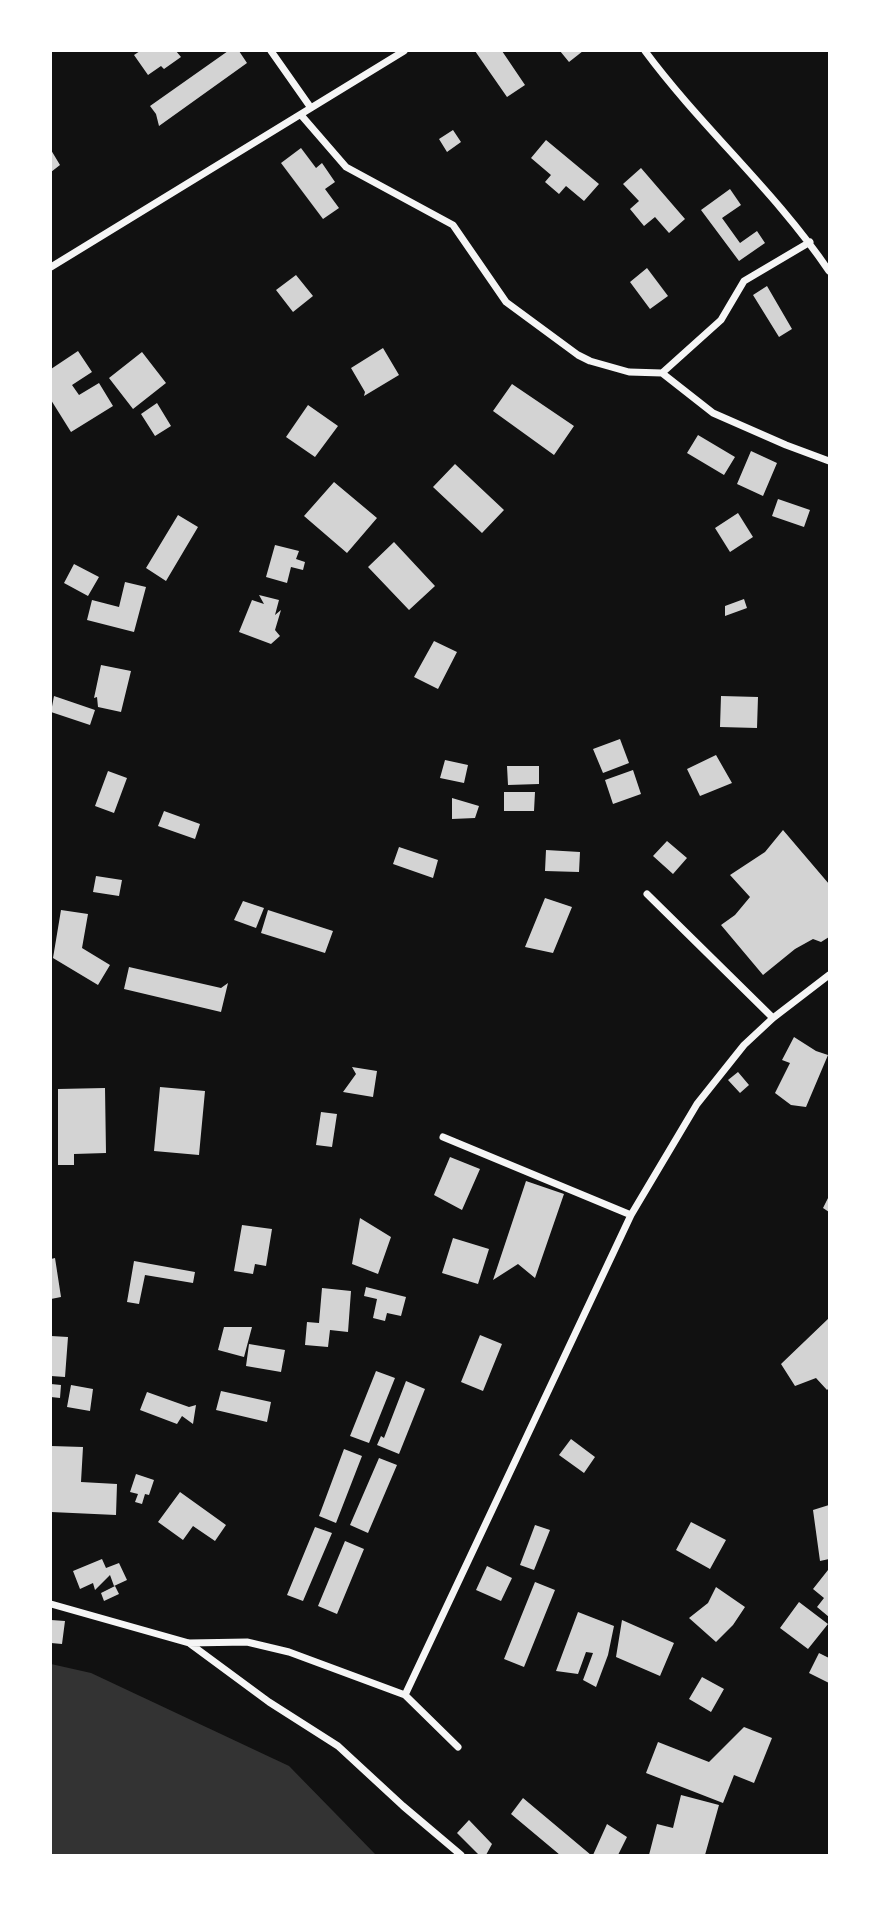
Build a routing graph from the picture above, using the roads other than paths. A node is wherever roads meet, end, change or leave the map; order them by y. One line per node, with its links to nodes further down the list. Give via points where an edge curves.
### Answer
1 (271, 51): 4 (street)
2 (404, 51): 4 (street)
3 (645, 51): 6 (street, via 695,115 746,166)
4 (311, 108): 5 (street)
5 (301, 115): 7 (street); 9 (street, via 346,167 453,225 516,312 590,361 629,372)
6 (810, 242): 8 (street); 9 (street, via 744,281 721,320)
7 (51, 267)
8 (829, 271)
9 (662, 373): 10 (street, via 713,413)
10 (829, 461)
11 (646, 894): 13 (street)
12 (829, 975): 13 (street)
13 (773, 1018): 15 (street, via 744,1045 697,1104)
14 (443, 1137): 15 (street)
15 (631, 1215): 18 (street)
16 (51, 1604): 17 (street)
17 (189, 1643): 18 (street, via 247,1642 289,1652); 20 (street, via 338,1746)
18 (405, 1695): 19 (street)
19 (458, 1747)
20 (461, 1855)

